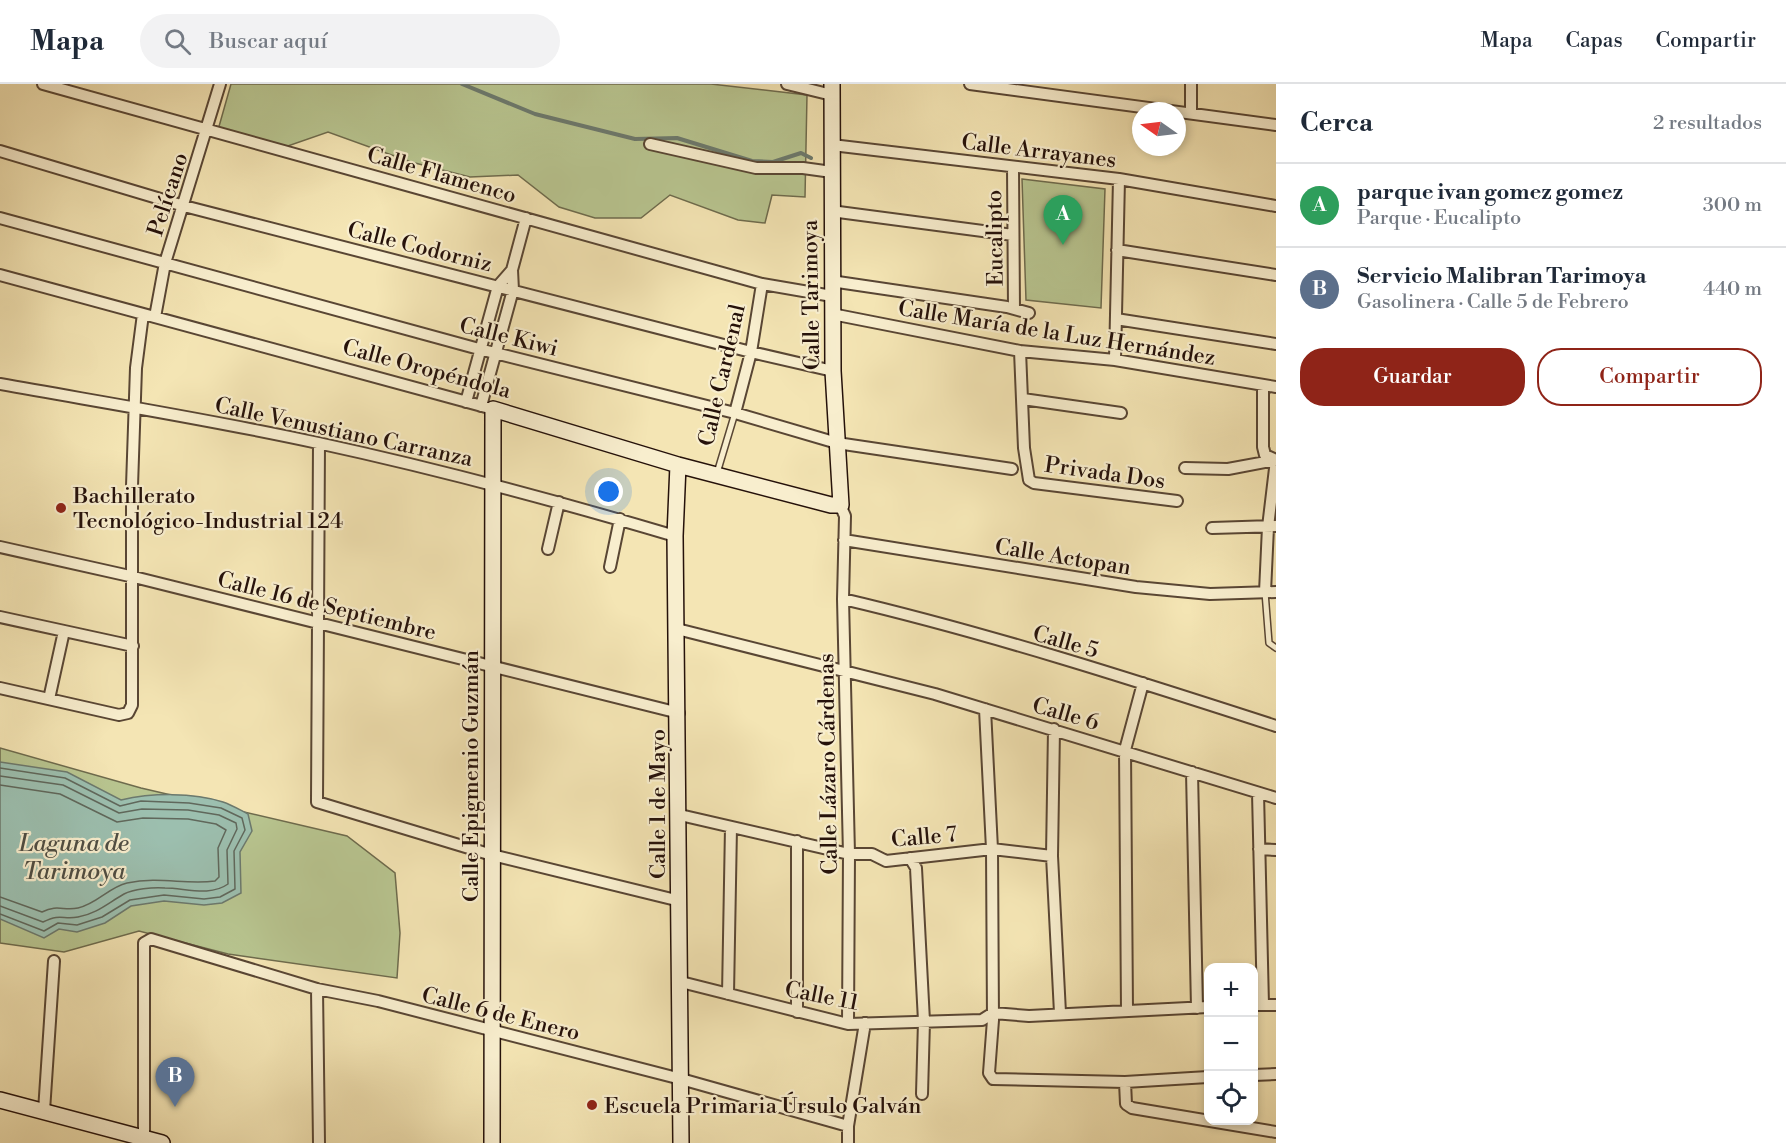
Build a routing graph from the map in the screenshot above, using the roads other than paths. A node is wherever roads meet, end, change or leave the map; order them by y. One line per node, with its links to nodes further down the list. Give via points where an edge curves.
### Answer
1 (43, 84): 9 (street, Calle Flamenco)
2 (220, 84): 9 (street, Pelícano)
3 (787, 84): 6 (street)
4 (970, 84): 7 (street)
5 (1191, 84): 7 (street)
6 (832, 89): 11 (street, Calle Tarimoya)
7 (1191, 113): 8 (street)
8 (1276, 125)
9 (208, 129): 16 (street, Pelícano); 20 (street, Calle Flamenco)
10 (651, 144): 14 (street, via 756,168)
11 (832, 145): 13 (street, Calle Arrayanes); 14 (street, Calle Tarimoya)
12 (0, 151): 16 (street, Calle Codorniz)
13 (1013, 167): 15 (street, Calle Arrayanes); 21 (street, Eucalipto)
14 (832, 171): 18 (street, Calle Tarimoya)
15 (1119, 179): 17 (street, Calle Arrayanes); 22 (street)
16 (184, 206): 23 (street, Pelícano); 28 (street, Calle Codorniz)
17 (1276, 206)
18 (831, 211): 21 (street); 29 (street, Calle Tarimoya)
19 (0, 218): 23 (street, Calle Kiwi)
20 (526, 218): 24 (street); 27 (street, Calle Flamenco)
21 (1013, 235): 31 (street, Eucalipto)
22 (1118, 250): 26 (street); 36 (street)
23 (165, 263): 35 (street, Pelícano); 38 (street, Calle Kiwi)
24 (512, 270): 28 (street); 30 (street)
25 (0, 275): 33 (street, Calle Oropéndola)
26 (1276, 275)
27 (762, 284): 29 (street, Calle Flamenco); 40 (street, Calle Cardenal)
28 (498, 286): 30 (street, Calle Codorniz); 38 (street)
29 (831, 289): 31 (street, Calle Flamenco); 34 (street, Calle Tarimoya)
30 (513, 290): 40 (street, Calle Codorniz); 41 (street)
31 (1014, 309): 32 (street, Calle Flamenco)
32 (1029, 313)
33 (143, 314): 35 (street, Calle Oropéndola); 49 (street)
34 (832, 314): 39 (street, Calle María de la Luz Hernández); 43 (street, Calle Tarimoya)
35 (155, 317): 48 (street, Calle Oropéndola)
36 (1116, 319): 37 (street); 42 (street)
37 (1276, 344)
38 (479, 349): 41 (street, Calle Kiwi); 48 (street)
39 (1020, 351): 42 (street, Calle María de la Luz Hernández); 47 (street)
40 (751, 352): 43 (street, Calle Codorniz); 51 (street, Calle Cardenal)
41 (497, 353): 50 (street); 51 (street, Calle Kiwi)
42 (1115, 360): 45 (street, Calle María de la Luz Hernández)
43 (833, 370): 54 (street, Calle Tarimoya)
44 (0, 384): 49 (street, Calle Venustiano Carranza)
45 (1263, 386): 46 (street, Calle María de la Luz Hernández); 55 (street, via 1263,447 1265,455)
46 (1276, 387)
47 (1023, 399): 52 (street); 61 (street, Privada Dos, via 1029,480)
48 (466, 402): 50 (street, Calle Oropéndola)
49 (134, 406): 53 (street, Calle Venustiano Carranza); 72 (street)
50 (487, 408): 56 (street, Calle Oropéndola); 60 (street, Calle Epigmenio Guzmán)
51 (735, 412): 54 (street, Calle Kiwi); 59 (lane, Calle Cardenal)
52 (1121, 413)
53 (319, 443): 60 (street, Calle Venustiano Carranza); 76 (street)
54 (837, 443): 58 (street, Calle Kiwi); 63 (street, Calle Tarimoya)
55 (1276, 460): 57 (street, via 1228,469); 65 (street)
56 (678, 465): 59 (street, Calle Oropéndola); 67 (street, Calle 1 de Mayo)
57 (1185, 468)
58 (1012, 469)
59 (716, 475): 63 (street, Calle Oropéndola)
60 (492, 484): 62 (street, Calle Venustiano Carranza); 81 (street, Calle Epigmenio Guzmán)
61 (1177, 501)
62 (559, 502): 64 (street, Calle Venustiano Carranza); 70 (street)
63 (840, 505): 68 (street, Calle Lázaro Cárdenas, via 845,516)
64 (620, 519): 67 (street, Calle Venustiano Carranza); 71 (street)
65 (1272, 526): 66 (street); 73 (street)
66 (1212, 528)
67 (675, 536): 77 (street, Calle 1 de Mayo)
68 (844, 540): 73 (street, Calle Actopan, via 1136,587 1210,594); 74 (street, Calle Lázaro Cárdenas)
69 (0, 547): 72 (street, Calle 16 de Septiembre)
70 (548, 549)
71 (610, 567)
72 (134, 577): 76 (street, Calle 16 de Septiembre); 79 (street)
73 (1271, 592): 80 (lane, via 1267,634 1269,643)
74 (843, 599): 82 (street, Calle Lázaro Cárdenas); 83 (street, Calle 5, via 916,616)
75 (0, 617): 78 (street)
76 (319, 622): 81 (street, Calle 16 de Septiembre); 103 (street, via 316,800)
77 (677, 629): 82 (street, Calle 6); 87 (street, Calle 1 de Mayo)
78 (64, 631): 79 (street); 85 (street)
79 (134, 646): 85 (street, via 132,705 128,713 119,715)
80 (1276, 648)
81 (492, 667): 87 (street, Calle 16 de Septiembre); 103 (street, Calle Epigmenio Guzmán)
82 (844, 672): 86 (street, Calle 6); 95 (street, Calle Lázaro Cárdenas)
83 (1143, 683): 88 (street, Calle 5); 90 (street)
84 (0, 688): 85 (street)
85 (49, 699)
86 (985, 709): 89 (street, Calle 6); 98 (street)
87 (679, 713): 94 (street, Calle 1 de Mayo)
88 (1276, 726)
89 (1054, 729): 90 (street, Calle 6); 104 (street)
90 (1125, 750): 91 (street, Calle 6); 114 (street)
91 (1192, 772): 92 (street, Calle 6); 113 (street)
92 (1258, 793): 93 (street, Calle 6); 99 (street)
93 (1276, 798)
94 (680, 815): 96 (street, Calle 7); 106 (street, Calle 1 de Mayo)
95 (847, 826): 101 (street, Calle Lázaro Cárdenas); 102 (street, via 859,847)
96 (731, 827): 97 (street, Calle 7); 110 (street)
97 (797, 841): 101 (street, Calle 7); 115 (street)
98 (992, 849): 104 (street, Calle 7); 105 (street, Calle 7); 116 (street)
99 (1259, 849): 100 (street); 111 (street)
100 (1276, 850)
101 (849, 854): 102 (street, Calle 7); 121 (street, Calle Lázaro Cárdenas)
102 (872, 854): 105 (street, Calle 7, via 886,861)
103 (492, 855): 106 (street); 123 (street, Calle Epigmenio Guzmán)
104 (1052, 856): 117 (street)
105 (910, 858): 119 (street, via 916,868)
106 (680, 901): 108 (street, Calle 1 de Mayo)
107 (54, 960): 131 (street)
108 (681, 982): 110 (street, Calle 11); 127 (street, Calle 1 de Mayo)
109 (317, 989): 123 (street, Calle 6 de Enero); 134 (street, Calle 6 de Enero, via 146,940); 136 (street)
110 (728, 994): 115 (street, Calle 11)
111 (1258, 1005): 112 (street)
112 (1276, 1005)
113 (1203, 1008): 114 (street)
114 (1127, 1010): 117 (street)
115 (797, 1012): 121 (street, Calle 11)
116 (993, 1013): 117 (street); 118 (street); 122 (street)
117 (1060, 1013)
118 (982, 1020): 119 (street, Calle 11); 122 (street)
119 (924, 1021): 120 (street, Calle 11); 129 (street)
120 (865, 1023): 121 (street, Calle 11); 132 (street)
121 (848, 1024)
122 (992, 1026): 128 (street, via 989,1073 993,1079)
123 (491, 1030): 127 (street, Calle 6 de Enero); 137 (street, Calle Epigmenio Guzmán)
124 (1276, 1074): 125 (street)
125 (1258, 1075)
126 (1204, 1077): 128 (street)
127 (681, 1079): 132 (street, Calle 6 de Enero); 138 (street, Calle 1 de Mayo)
128 (1125, 1082): 133 (street, via 1126,1104 1132,1108)
129 (922, 1094)
130 (0, 1100): 131 (street)
131 (44, 1111): 134 (street)
132 (848, 1126): 139 (street)
133 (1276, 1132)
134 (144, 1138): 135 (street)
135 (162, 1143)
136 (320, 1143)
137 (492, 1143)
138 (681, 1143)
139 (848, 1143)

